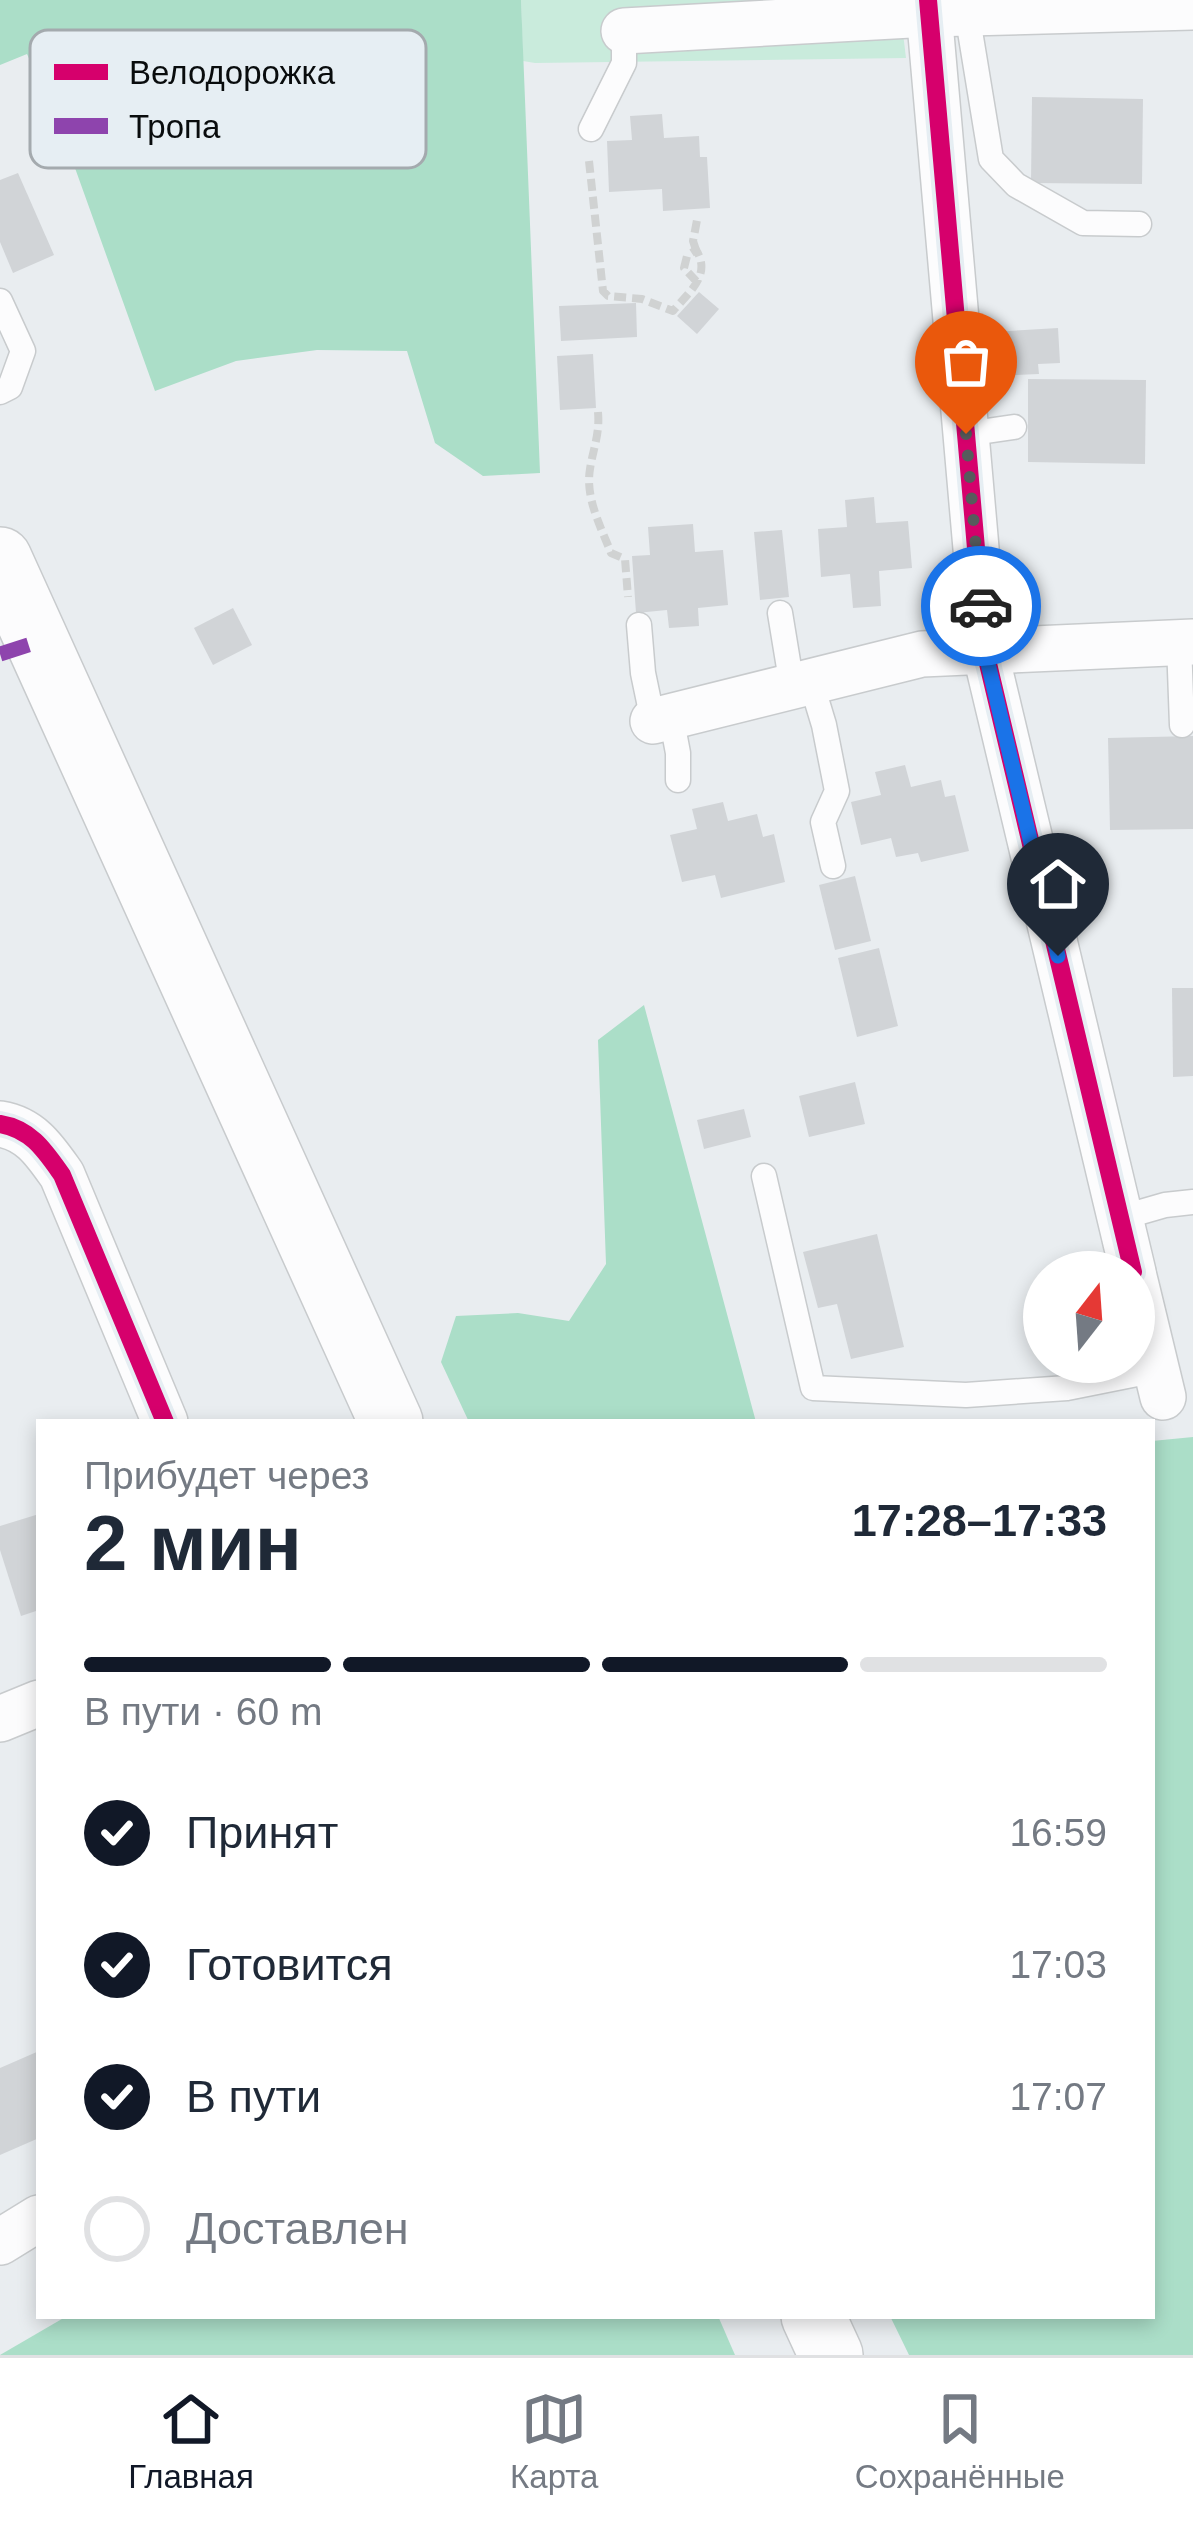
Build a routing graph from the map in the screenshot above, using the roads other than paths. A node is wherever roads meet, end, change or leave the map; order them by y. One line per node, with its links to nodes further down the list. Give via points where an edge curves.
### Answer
1 (1193, 7): 2 (street)
2 (942, 9): 3 (street); 5 (lane, via 992,159 1016,185 1083,223); 9 (street)
3 (624, 31): 4 (lane, via 624,63)
4 (591, 129)
5 (1139, 224)
6 (0, 301): 7 (lane, via 23,351 10,387)
7 (0, 392)
8 (1015, 427): 9 (lane)
9 (966, 434): 14 (street)
10 (0, 559): 28 (main road)
11 (780, 614): 15 (lane)
12 (639, 626): 16 (lane, via 643,673)
13 (1186, 643): 14 (street); 17 (lane)
14 (985, 651): 15 (street, via 922,654); 23 (street)
15 (802, 684): 16 (street); 19 (lane, via 824,725 837,791 823,822)
16 (662, 719): 18 (lane, via 678,753)
17 (1182, 725)
18 (678, 780)
19 (833, 866)
20 (0, 1124): 27 (street, via 39,1143 62,1175)
21 (764, 1176): 26 (lane, via 813,1388 965,1395)
22 (1193, 1202): 23 (lane)
23 (1120, 1218): 24 (street)
24 (1128, 1251)
25 (1155, 1364): 26 (street)
26 (1160, 1384)
27 (164, 1419)
28 (391, 1419)
29 (36, 1704): 30 (street)
30 (0, 1719)
31 (36, 2220): 32 (street)
32 (0, 2242)
33 (814, 2319): 34 (main road)
34 (831, 2355)

